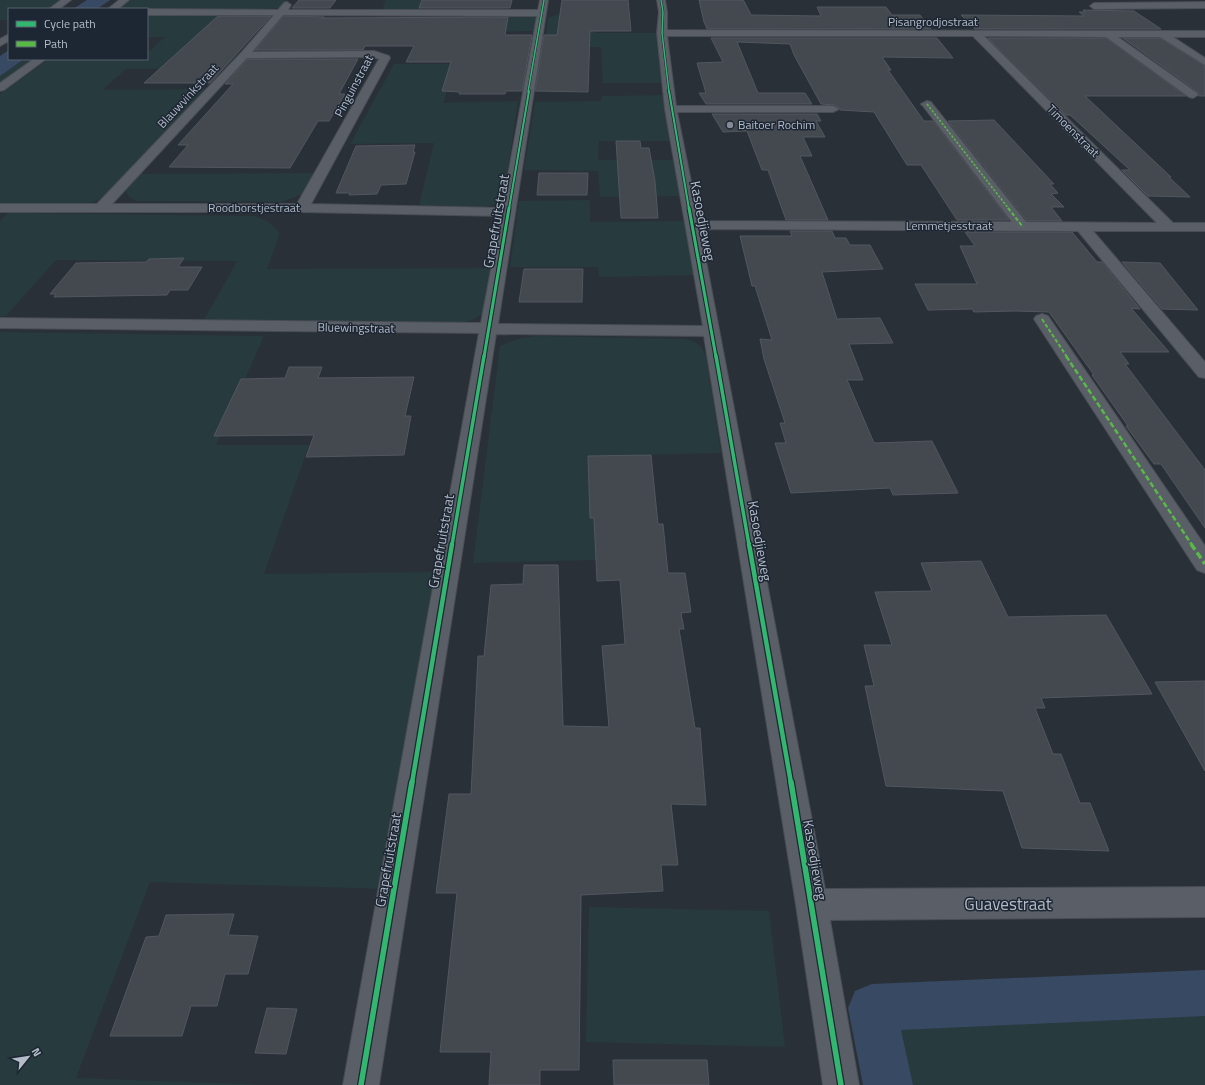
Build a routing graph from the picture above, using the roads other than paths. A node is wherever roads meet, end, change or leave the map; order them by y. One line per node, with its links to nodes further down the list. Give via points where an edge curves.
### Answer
1 (67, 0): 8 (street)
2 (125, 0): 9 (street)
3 (292, 0): 11 (street, Blauwvinkstraat)
4 (661, 0): 12 (street, Kasoedjieweg)
5 (1205, 5): 7 (street)
6 (543, 6): 11 (street); 28 (street, Grapefruitstraat)
7 (1094, 6)
8 (55, 8)
9 (113, 8)
10 (148, 12): 11 (street)
11 (281, 12): 17 (street, Blauwvinkstraat)
12 (662, 33): 13 (street, Pisangrodjostraat); 23 (street, Kasoedjieweg)
13 (976, 34): 14 (street, Pisangrodjostraat); 32 (street, Timoenstraat)
14 (1108, 34): 15 (street, Pisangrodjostraat); 21 (street)
15 (1162, 34): 16 (street, Pisangrodjostraat); 19 (street)
16 (1205, 34)
17 (244, 55): 26 (street, Blauwvinkstraat); 27 (street, Pinguinstraat, via 374,54 385,58)
18 (40, 60): 20 (street)
19 (1205, 62)
20 (0, 88)
21 (1193, 95)
22 (927, 104): 30 (street)
23 (671, 109): 24 (street); 29 (street, Kasoedjieweg)
24 (833, 109)
25 (0, 208): 26 (street, Roodborstjestraat)
26 (101, 208): 27 (street, Roodborstjestraat)
27 (302, 208): 28 (street, Roodborstjestraat)
28 (509, 212): 36 (street, Grapefruitstraat)
29 (693, 225): 30 (street, Lemmetjesstraat); 37 (street, Kasoedjieweg)
30 (1023, 227): 31 (street, Lemmetjesstraat)
31 (1082, 227): 32 (street, Lemmetjesstraat); 38 (street)
32 (1169, 227): 33 (street, Lemmetjesstraat)
33 (1205, 228)
34 (1042, 319): 39 (street)
35 (0, 323): 36 (street, Bluewingstraat)
36 (488, 330): 37 (street, Bluewingstraat); 42 (street, Grapefruitstraat)
37 (712, 331): 41 (street, Kasoedjieweg)
38 (1205, 373)
39 (1205, 564)
40 (1205, 902): 41 (street, Guavestraat)
41 (812, 905): 43 (street, Kasoedjieweg)
42 (361, 1085)
43 (841, 1085)

